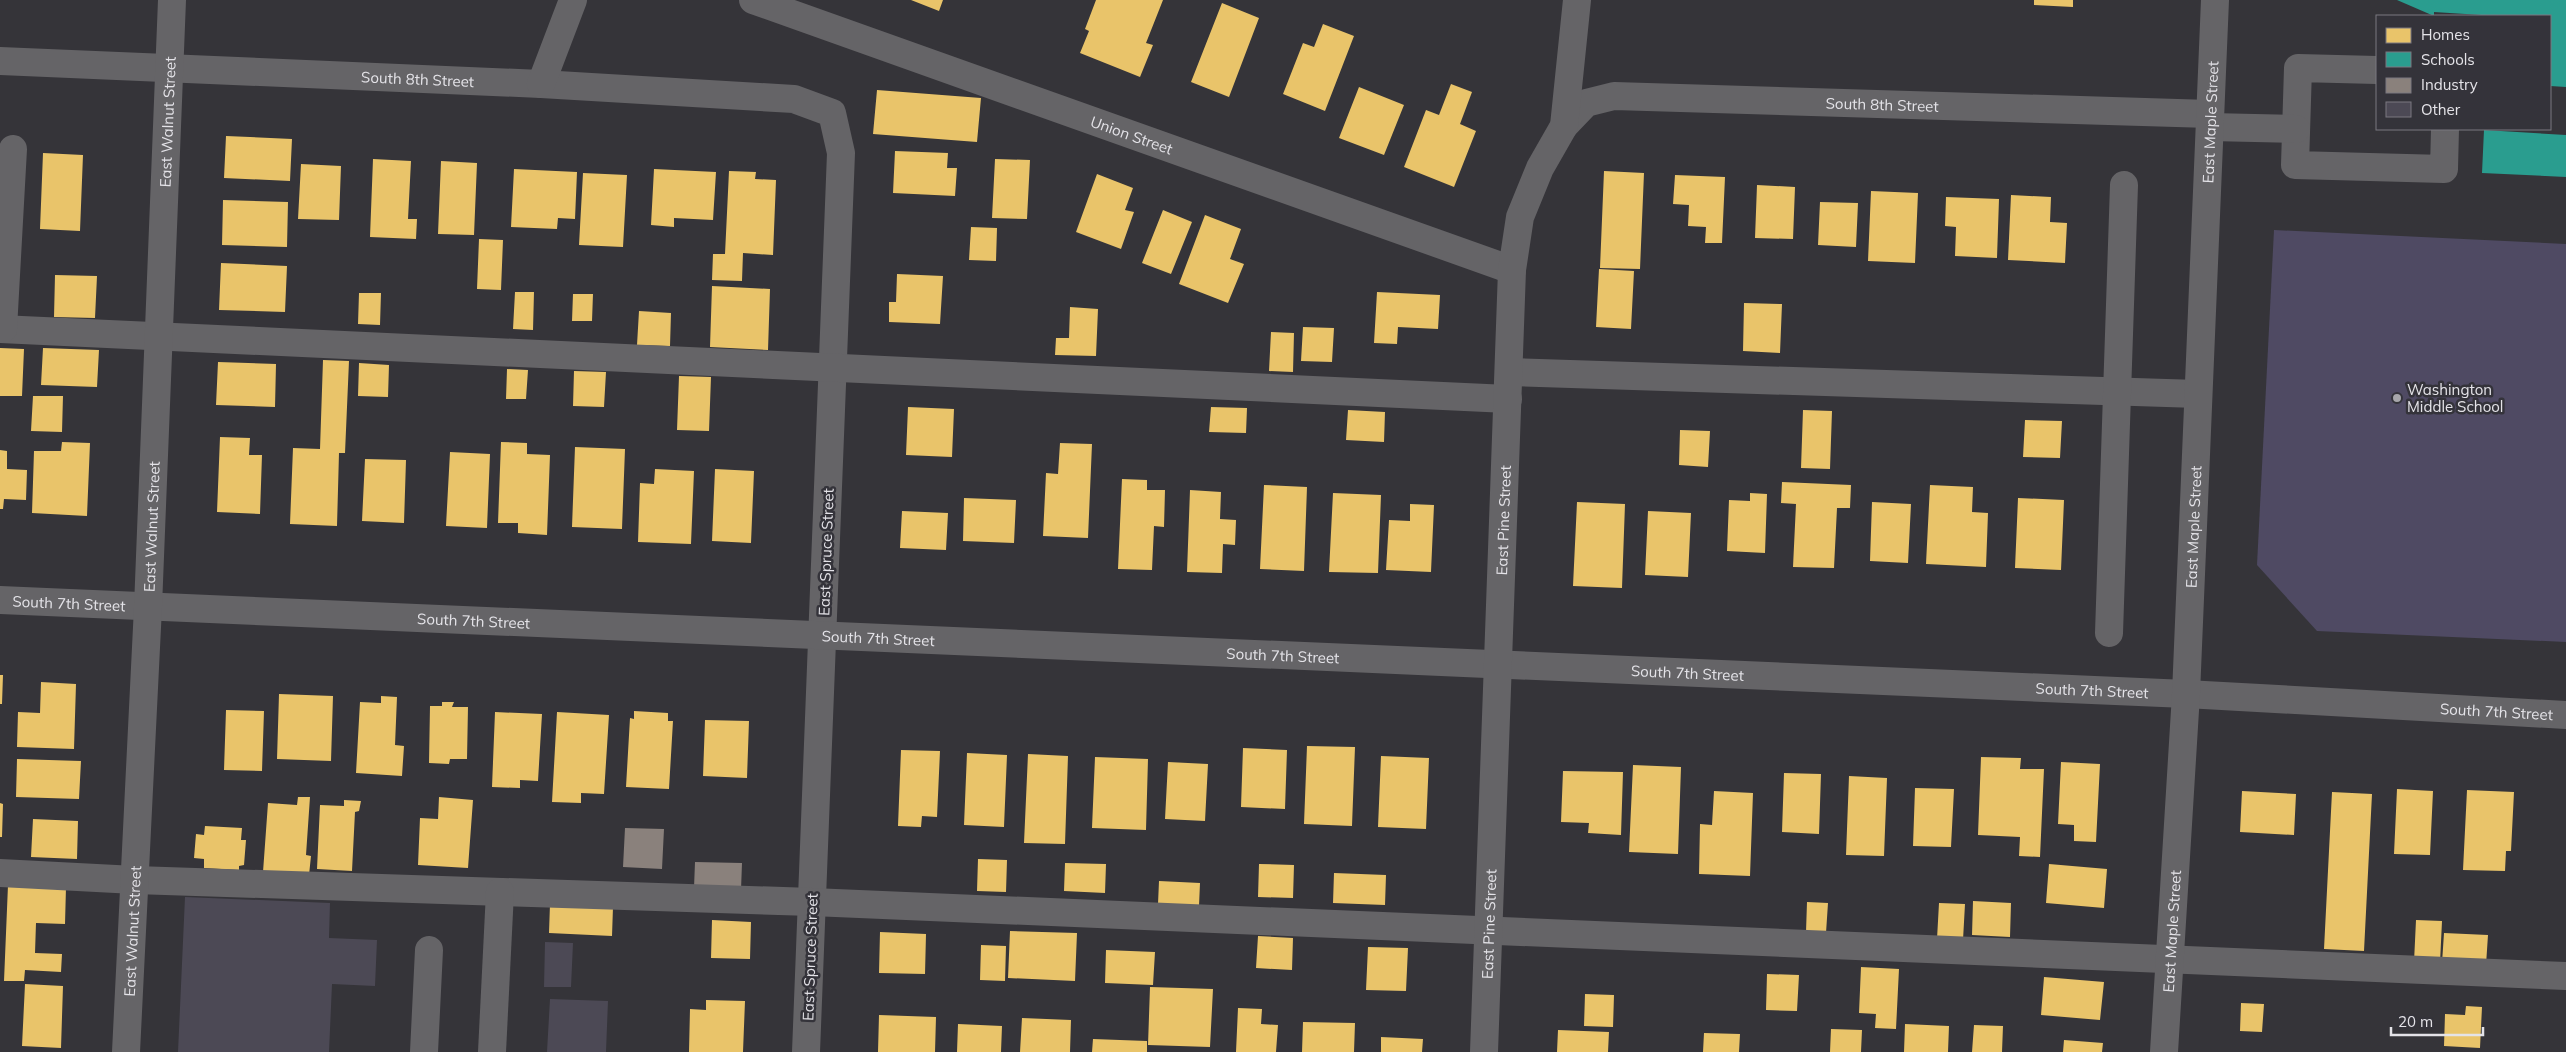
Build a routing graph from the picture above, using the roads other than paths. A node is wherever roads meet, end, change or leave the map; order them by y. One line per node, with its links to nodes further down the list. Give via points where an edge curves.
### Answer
1 (172, 0): 7 (street, East Walnut Street)
2 (573, 0): 9 (street)
3 (753, 0): 17 (street, Union Street)
4 (1577, 0): 12 (street, East Pine Street)
5 (2215, 0): 11 (street, East Maple Street)
6 (0, 61): 7 (street, South 8th Street)
7 (170, 68): 9 (street, South 8th Street); 19 (street, East Walnut Street)
8 (2376, 70): 13 (street, via 2298,68)
9 (541, 84): 10 (street, South 8th Street, via 794,99)
10 (832, 113): 20 (street, East Spruce Street, via 842,153)
11 (2210, 120): 12 (street, South 8th Street, via 1614,96 1586,103); 13 (street, South 8th Street); 23 (street, East Maple Street)
12 (1564, 126): 17 (street, East Pine Street, via 1540,168 1520,217)
13 (2296, 129): 14 (street, via 2295,165 2444,170)
14 (2445, 130)
15 (13, 149): 18 (street)
16 (2124, 185): 22 (street)
17 (1512, 270): 21 (street, East Pine Street)
18 (2, 329): 19 (street)
19 (159, 336): 20 (street); 26 (street, East Walnut Street)
20 (834, 368): 24 (street); 28 (street, East Spruce Street)
21 (1508, 372): 22 (street); 24 (street, East Pine Street)
22 (2117, 391): 23 (street); 27 (street)
23 (2198, 394): 30 (street, East Maple Street)
24 (1508, 399): 29 (street, East Pine Street)
25 (0, 600): 26 (street, South 7th Street)
26 (148, 607): 28 (street, South 7th Street); 33 (street, East Walnut Street)
27 (2109, 633)
28 (823, 635): 29 (street, South 7th Street); 35 (street, East Spruce Street)
29 (1498, 666): 30 (street, South 7th Street); 36 (street, East Pine Street)
30 (2186, 694): 31 (street, South 7th Street); 38 (street, East Maple Street)
31 (2566, 715)
32 (0, 873): 33 (street)
33 (135, 880): 34 (street); 40 (street, East Walnut Street)
34 (500, 892): 35 (street); 42 (street)
35 (812, 902): 36 (street); 43 (street, East Spruce Street)
36 (1488, 930): 38 (street); 44 (street, East Pine Street)
37 (429, 950): 41 (street)
38 (2170, 960): 39 (street); 45 (street, East Maple Street)
39 (2566, 976)
40 (126, 1052)
41 (424, 1052)
42 (492, 1052)
43 (806, 1052)
44 (1484, 1052)
45 (2164, 1052)

